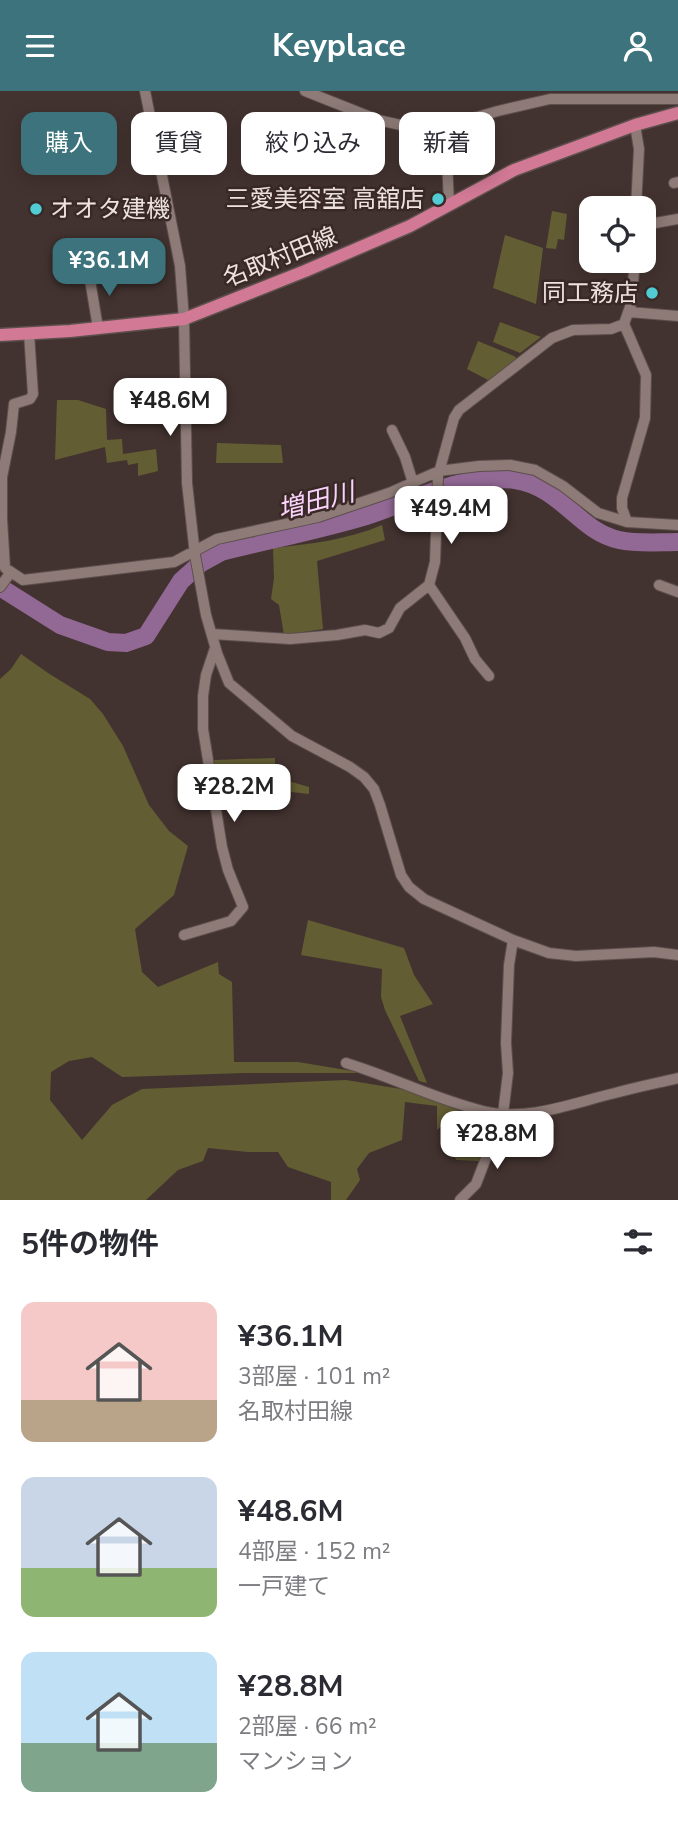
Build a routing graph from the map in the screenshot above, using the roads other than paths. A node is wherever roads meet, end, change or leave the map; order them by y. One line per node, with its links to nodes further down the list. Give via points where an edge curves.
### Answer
1 (145, 91): 18 (street, via 180,266)
2 (305, 91): 3 (street)
3 (317, 93): 7 (street)
4 (677, 96): 5 (street, via 550,99)
5 (495, 112)
6 (678, 113): 8 (main road, 名取村田線)
7 (399, 125)
8 (635, 125): 10 (street); 11 (main road, 名取村田線, via 514,170)
9 (448, 175): 11 (street)
10 (637, 196)
11 (449, 205): 18 (main road, 名取村田線, via 410,226)
12 (678, 219): 13 (street)
13 (656, 223)
14 (634, 273): 16 (street)
15 (89, 274): 20 (street)
16 (629, 312): 17 (street); 19 (street)
17 (678, 316)
18 (184, 319): 20 (main road, 名取村田線); 28 (street, via 186,457)
19 (624, 324): 24 (street, via 573,330 552,338 466,403 454,418); 26 (street, via 646,375 645,418 622,498)
20 (98, 328): 21 (main road, 名取村田線)
21 (29, 333): 22 (main road, 名取村田線); 29 (street, via 33,394 14,404 2,477)
22 (0, 335)
23 (392, 430): 25 (street)
24 (438, 473): 25 (street); 26 (street, via 488,465 527,468 548,476 598,513); 30 (street, via 435,562)
25 (413, 483): 28 (street, via 318,517 217,539)
26 (627, 522): 27 (street)
27 (678, 525)
28 (195, 552): 29 (street, via 156,565 23,580); 34 (street)
29 (6, 570): 32 (street)
30 (429, 585): 34 (street, via 379,633 365,630 290,639); 36 (street)
31 (659, 585): 33 (street)
32 (0, 587)
33 (678, 592)
34 (212, 634): 35 (street)
35 (215, 648): 37 (street, via 206,675 203,729 222,847 243,907 231,921); 38 (street, via 229,683 292,736 350,767 369,783 409,887 424,899)
36 (489, 676)
37 (184, 936)
38 (513, 940): 39 (street, via 549,953 576,956); 42 (street)
39 (678, 955)
40 (346, 1063): 42 (street, via 463,1105)
41 (678, 1078): 42 (street, via 571,1105)
42 (503, 1114): 43 (street, via 476,1184)
43 (460, 1200)

